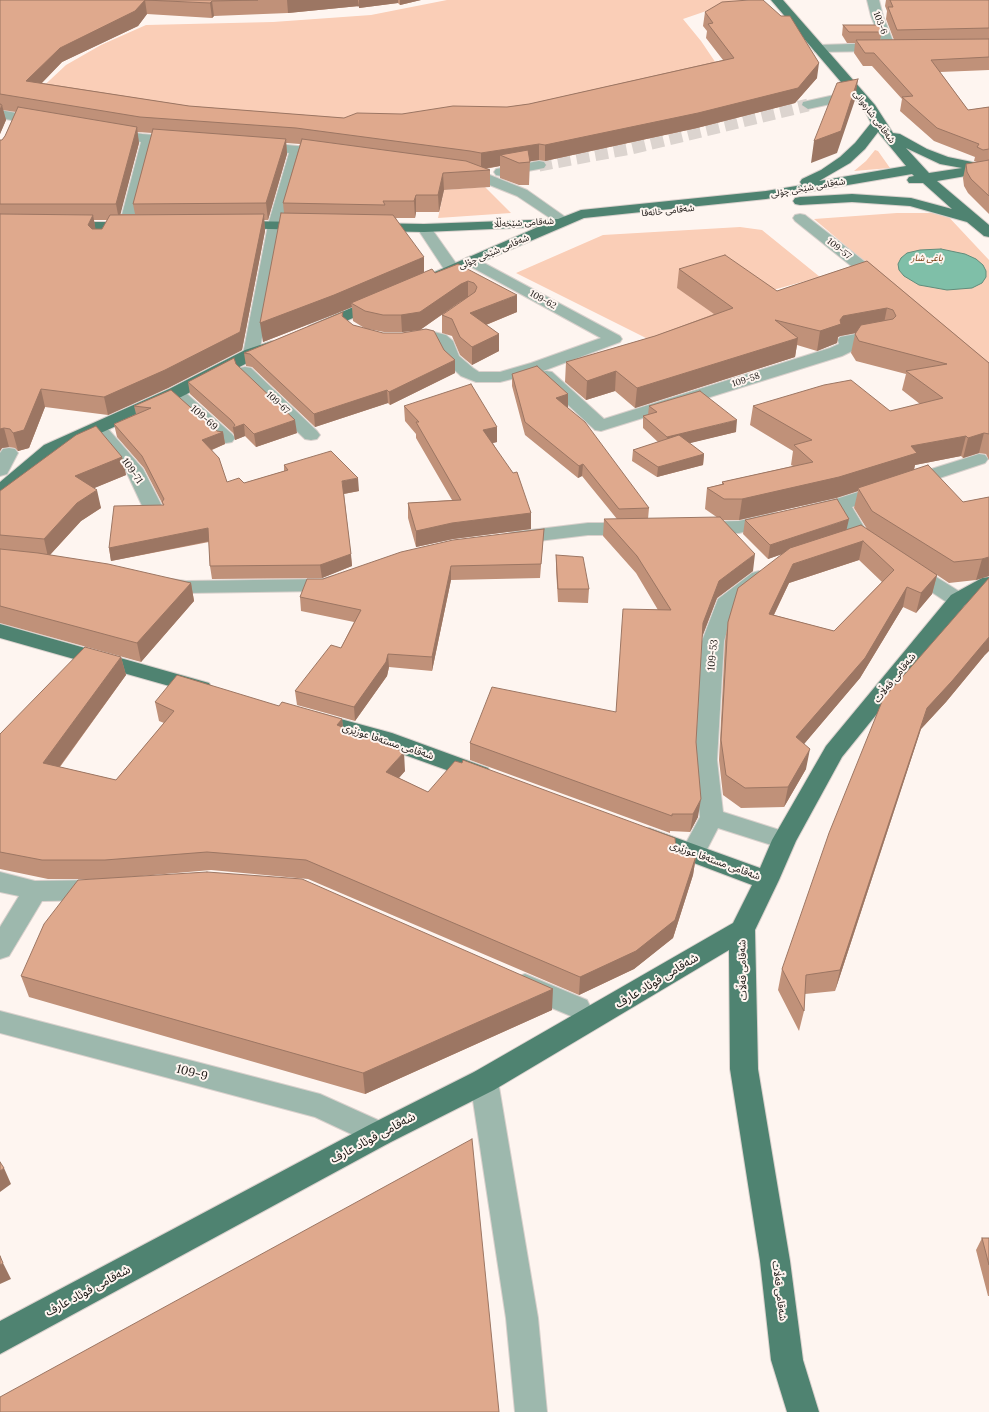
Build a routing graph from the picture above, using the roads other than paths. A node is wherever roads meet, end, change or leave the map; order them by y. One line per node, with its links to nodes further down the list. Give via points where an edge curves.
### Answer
1 (777, 0): 5 (main road, شەقامی شارەوانی)
2 (872, 0): 3 (street, 103-6)
3 (889, 46): 4 (street); 5 (street)
4 (905, 46)
5 (819, 49): 6 (main road, شەقامی شارەوانی)
6 (857, 94): 7 (street); 11 (main road, شەقامی شارەوانی)
7 (808, 105)
8 (0, 114): 9 (street)
9 (16, 117): 10 (street); 12 (street)
10 (54, 123)
11 (882, 127): 20 (main road, via 911,147 945,161); 22 (main road, شەقامی شارەوانی); 24 (main road, via 845,160 826,173)
12 (9, 130)
13 (98, 131): 14 (street)
14 (149, 138): 15 (street); 32 (street)
15 (195, 142)
16 (242, 145): 17 (street)
17 (297, 149): 18 (street); 29 (street)
18 (344, 155)
19 (539, 165): 23 (street)
20 (988, 168): 22 (main road, شەقامی شێخی چۆلی)
21 (448, 169): 23 (street, شەقامی شێخەڵڵا)
22 (919, 174): 24 (main road, شەقامی شێخی چۆلی); 26 (main road, شەقامی شارەوانی)
23 (479, 176): 27 (street, شەقامی شێخەڵڵا, via 522,193)
24 (769, 199): 26 (main road, via 888,200 928,205); 27 (main road, شەقامی خانەقا)
25 (800, 218): 42 (street, 109-57)
26 (974, 219): 37 (main road, شەقامی شارەوانی)
27 (564, 221): 36 (main road, شەقامی شێخەڵڵا); 39 (main road, شەقامی شێخی چۆلی)
28 (220, 225): 29 (main road)
29 (275, 225): 34 (main road); 48 (street)
30 (54, 226): 31 (main road)
31 (107, 226): 32 (main road); 38 (street)
32 (126, 226): 33 (main road)
33 (149, 226)
34 (321, 226)
35 (359, 226): 36 (main road, شەقامی شێخەڵڵا)
36 (424, 228): 40 (street)
37 (989, 233)
38 (100, 241)
39 (471, 261): 40 (main road, شەقامی شێخی چۆلی); 49 (street, 109-62, via 614,339)
40 (452, 269): 41 (main road, شەقامی شێخی چۆلی)
41 (423, 282)
42 (890, 289)
43 (396, 294): 48 (main road)
44 (444, 322): 46 (street)
45 (883, 334): 49 (street, 109-58, via 846,340 846,347 836,352 601,426)
46 (426, 335): 47 (street); 49 (street, via 440,338 445,342 452,358 476,377 500,377)
47 (393, 339)
48 (251, 354): 58 (main road, via 175,393 50,449)
49 (537, 367)
50 (245, 372): 53 (street, 109-67)
51 (181, 398): 54 (street, 109-69)
52 (103, 434): 60 (street, 109-71, via 134,469)
53 (311, 434)
54 (226, 438)
55 (9, 453): 57 (street)
56 (979, 459): 59 (street)
57 (0, 470)
58 (0, 492)
59 (841, 504): 61 (street, via 739,526); 64 (street)
60 (155, 512)
61 (723, 527): 63 (street); 67 (street)
62 (647, 528): 65 (street, via 588,529)
63 (678, 528)
64 (859, 536): 66 (street); 72 (street)
65 (493, 541)
66 (837, 543)
67 (739, 544)
68 (764, 566): 77 (street, 109-53, via 725,604 713,641 706,760)
69 (353, 575): 70 (street, via 324,584 186,587)
70 (148, 581)
71 (989, 583): 72 (main road, شەقامی قەڵات)
72 (958, 600): 79 (main road, شەقامی قەڵات, via 834,752)
73 (0, 631): 74 (main road)
74 (223, 694)
75 (298, 715): 76 (main road, شەقامی مستەفا عوزێری, via 384,739)
76 (496, 780)
77 (712, 818): 79 (street); 80 (street)
78 (627, 829): 80 (main road, شەقامی مستەفا عوزێری)
79 (784, 840): 81 (main road, شەقامی قەڵات)
80 (692, 854): 81 (main road, شەقامی مستەفا عوزێری)
81 (767, 880): 85 (main road, شەقامی قەڵات)
82 (0, 882): 84 (street)
83 (124, 889): 84 (street)
84 (35, 891): 86 (street)
85 (742, 930): 90 (main road, شەقامی فوئاد عارف); 94 (main road, شەقامی قەڵات, via 744,1069 775,1261 787,1360)
86 (0, 949)
87 (505, 976): 88 (street)
88 (578, 1008)
89 (0, 1022): 91 (street, 109-9, via 320,1106)
90 (484, 1081): 91 (main road, شەقامی فوئاد عارف); 93 (street, via 522,1318)
91 (379, 1134): 92 (main road, شەقامی فوئاد عارف)
92 (0, 1338)
93 (531, 1412)
94 (803, 1412)

